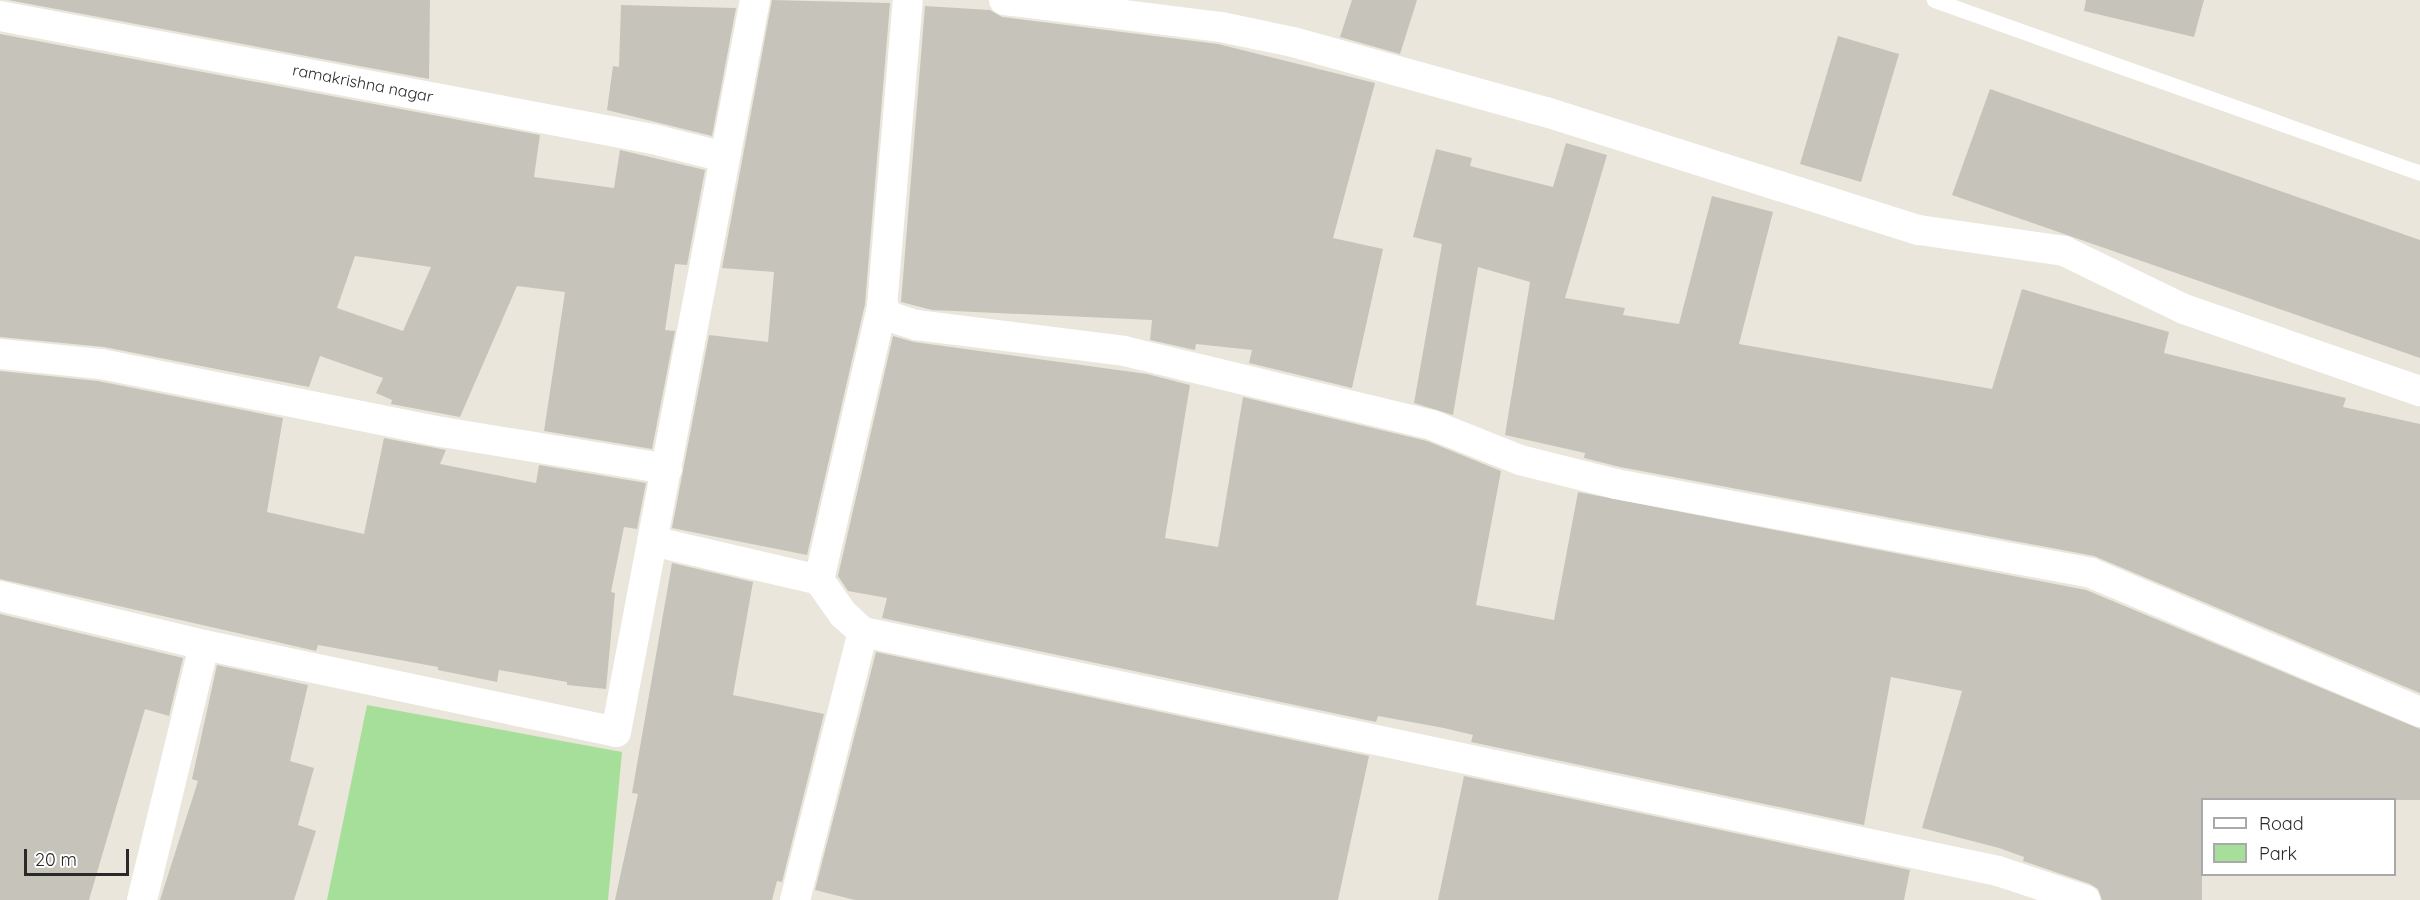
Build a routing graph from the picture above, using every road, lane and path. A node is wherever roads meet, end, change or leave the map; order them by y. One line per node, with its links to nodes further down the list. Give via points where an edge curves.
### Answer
1 (755, 0): 6 (street)
2 (908, 0): 8 (street)
3 (1004, 0): 10 (street, via 1221,27 1293,42 1546,112 1919,230 2064,251 2184,309)
4 (1934, 0): 7 (lane)
5 (0, 16): 6 (street, ramakrishna nagar, via 653,139)
6 (724, 157): 11 (street)
7 (2420, 173)
8 (882, 307): 13 (street); 17 (street, via 891,317 916,326 1125,351 1421,422 1520,460 1616,484 2091,573)
9 (0, 354): 11 (street, via 101,364 442,432)
10 (2420, 391)
11 (667, 469): 12 (street)
12 (652, 541): 13 (street); 16 (street, via 616,732)
13 (819, 580): 15 (street, via 843,614)
14 (0, 596): 16 (street)
15 (862, 632): 19 (street); 20 (street, via 1998,871)
16 (204, 645): 18 (street)
17 (2420, 712)
18 (142, 900)
19 (795, 900)
20 (2085, 900)

